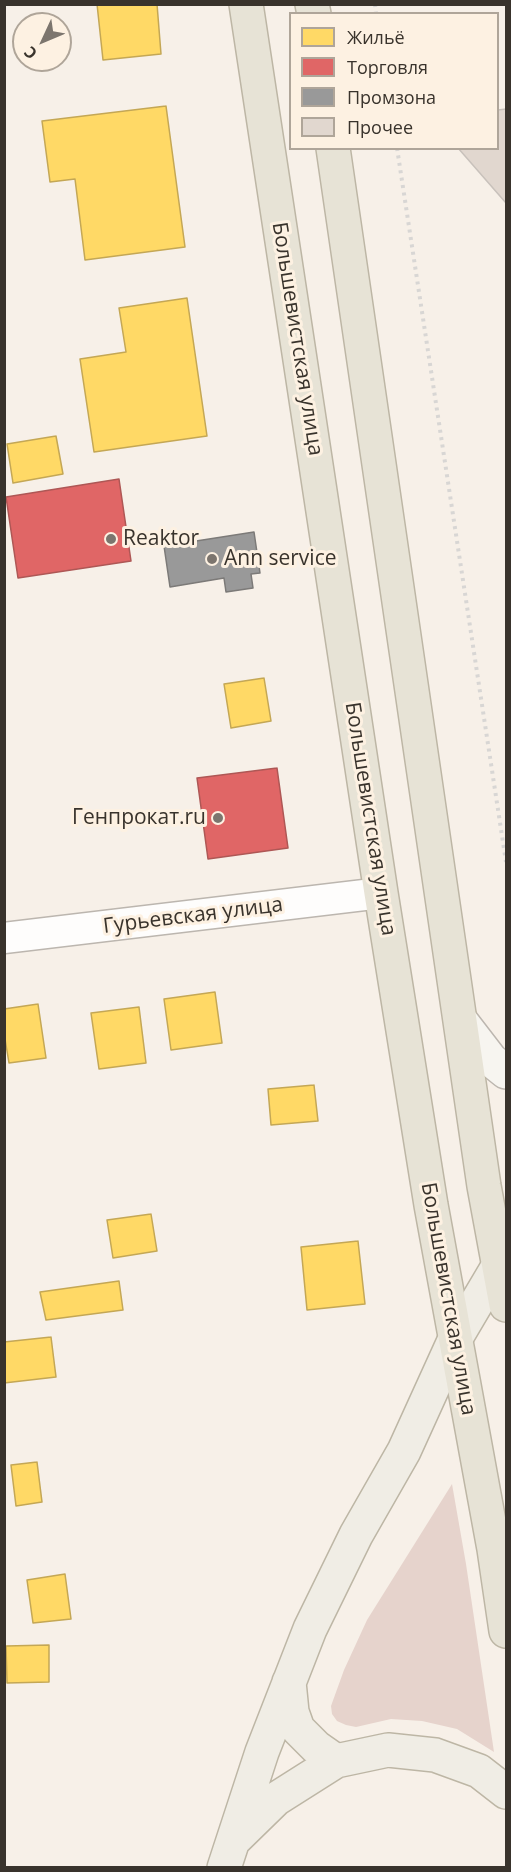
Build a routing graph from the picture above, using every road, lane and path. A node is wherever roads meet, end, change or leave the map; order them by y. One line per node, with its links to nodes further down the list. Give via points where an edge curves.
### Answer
1 (246, 4): 5 (highway, Большевистская улица)
2 (333, 150): 7 (highway)
3 (397, 150): 4 (path)
4 (507, 862)
5 (381, 893): 6 (street, Гурьевская улица); 11 (highway, Большевистская улица)
6 (4, 938)
7 (461, 1021): 8 (street, via 491,1060); 9 (highway, via 484,1186)
8 (507, 1072)
9 (503, 1258): 10 (highway); 11 (main road)
10 (507, 1305)
11 (454, 1341): 12 (highway, Большевистская улица); 13 (main road, via 404,1451 356,1535 315,1619)
12 (507, 1631)
13 (289, 1682): 14 (main road, via 298,1729); 16 (main road)
14 (336, 1761): 15 (main road, via 388,1750 435,1755 480,1772); 16 (main road, via 276,1799)
15 (507, 1792)
16 (228, 1855)

